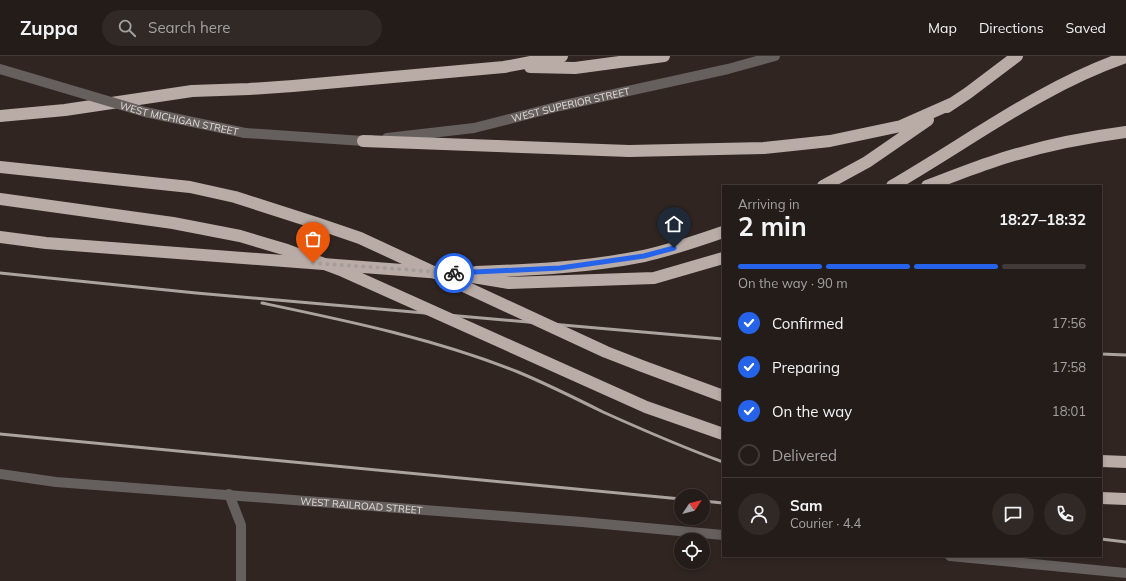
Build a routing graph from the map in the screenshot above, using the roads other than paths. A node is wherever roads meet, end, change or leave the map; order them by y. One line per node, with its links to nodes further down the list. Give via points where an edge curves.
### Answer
1 (562, 56): 6 (highway)
2 (664, 56): 6 (highway, via 575,68)
3 (775, 56): 11 (street, WEST SUPERIOR STREET, via 474,128)
4 (1017, 56): 8 (highway)
5 (1126, 57): 14 (highway, via 1079,75 1040,95)
6 (504, 67): 9 (highway, via 293,86 192,91 65,110)
7 (0, 69): 11 (street, WEST MICHIGAN STREET, bridge, via 145,112 245,133)
8 (953, 103): 11 (highway, via 901,126 830,141 764,148 629,151); 13 (highway, via 867,162)
9 (0, 116)
10 (1126, 132): 15 (highway, via 1049,145 993,161)
11 (363, 141)
12 (0, 167): 21 (highway, bridge, via 190,187 235,197 360,238 606,352)
13 (825, 185)
14 (894, 185)
15 (930, 185)
16 (0, 199): 22 (highway, bridge, via 173,223 240,236 286,250 343,271 646,407)
17 (722, 232): 20 (highway, via 644,256 560,268)
18 (0, 237): 20 (highway, via 46,243)
19 (722, 258): 20 (highway, via 654,278 509,283)
20 (455, 274)
21 (722, 396)
22 (722, 434)
23 (1102, 461): 24 (highway)
24 (1126, 462)
25 (0, 474): 26 (street, WEST RAILROAD STREET, via 56,482)
26 (229, 494): 29 (street, WEST RAILROAD STREET); 32 (street, via 241,525)
27 (1102, 498): 28 (highway)
28 (1126, 500)
29 (722, 535)
30 (960, 557): 31 (street)
31 (1126, 573)
32 (241, 581)

